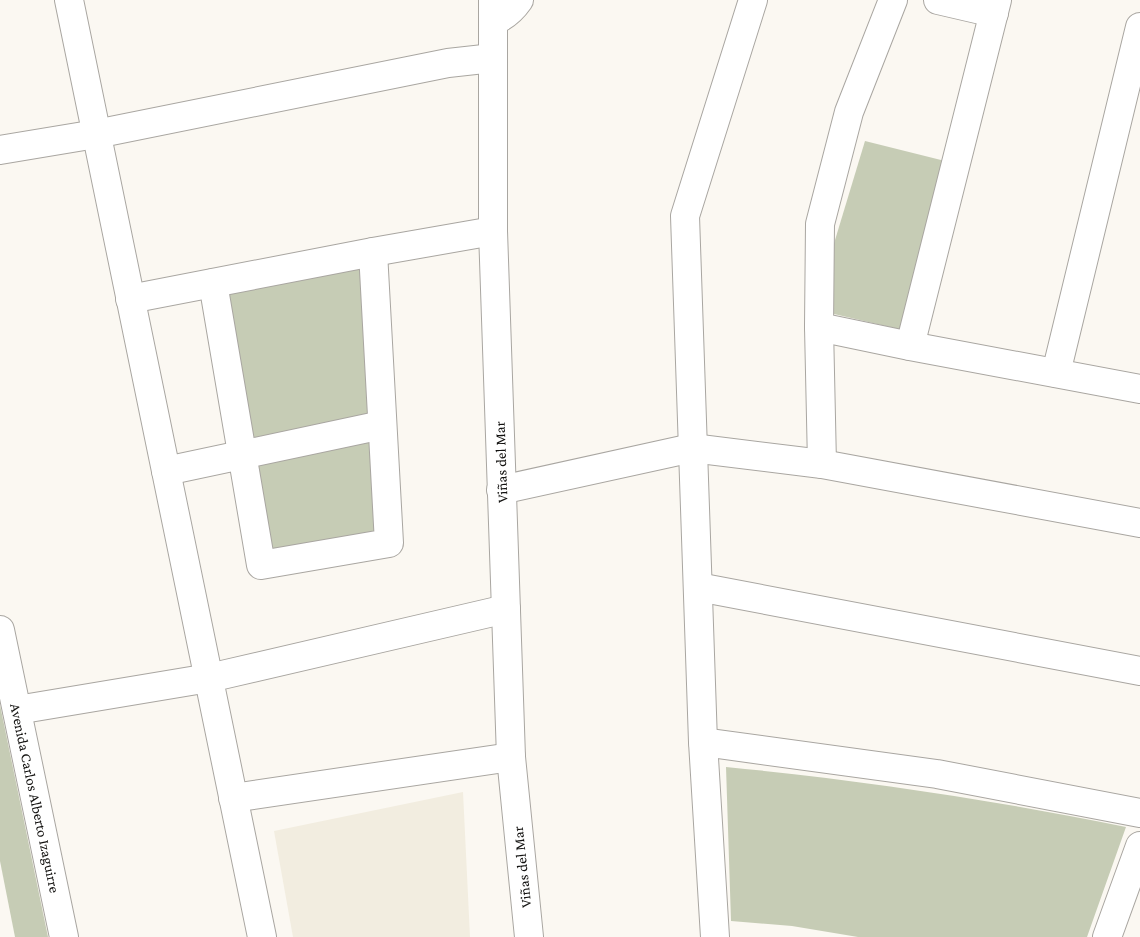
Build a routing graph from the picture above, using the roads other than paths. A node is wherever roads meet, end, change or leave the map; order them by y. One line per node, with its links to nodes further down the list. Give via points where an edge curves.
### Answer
1 (69, 0): 10 (street)
2 (519, 0): 7 (street, Viñas del Mar, via 502,18)
3 (753, 0): 21 (street, via 685,216)
4 (893, 0): 16 (street, via 849,112 820,224)
5 (938, 0): 6 (street)
6 (995, 7): 17 (street)
7 (493, 11): 9 (street, Viñas del Mar)
8 (1140, 29): 18 (street)
9 (493, 58): 10 (street, via 448,63); 12 (street, Viñas del Mar)
10 (96, 134): 11 (street); 15 (street)
11 (0, 150)
12 (493, 231): 13 (street); 25 (street, Viñas del Mar)
13 (373, 252): 14 (street); 20 (street)
14 (213, 283): 15 (street); 22 (street)
15 (130, 299): 24 (street)
16 (820, 327): 17 (street); 23 (street)
17 (910, 346): 18 (street)
18 (1056, 373): 19 (street)
19 (1140, 389)
20 (382, 425): 22 (street); 22 (street, via 388,543 261,565)
21 (692, 448): 23 (street); 25 (street); 27 (street)
22 (243, 455): 24 (street)
23 (822, 464): 26 (street)
24 (166, 471): 31 (street)
25 (502, 490): 28 (street, Viñas del Mar)
26 (1140, 523)
27 (698, 587): 30 (street); 33 (street)
28 (506, 609): 31 (street); 34 (street, Viñas del Mar)
29 (0, 630): 32 (street, Avenida Carlos Alberto Izaguirre)
30 (1140, 671)
31 (209, 678): 32 (street); 35 (street)
32 (17, 710): 38 (street, Avenida Carlos Alberto Izaguirre)
33 (703, 742): 36 (street, via 938,774); 41 (street)
34 (511, 757): 35 (street); 40 (street, Viñas del Mar)
35 (233, 798): 39 (street)
36 (1140, 812)
37 (1140, 846): 42 (street)
38 (64, 937)
39 (262, 937)
40 (529, 937)
41 (716, 937)
42 (1107, 937)

